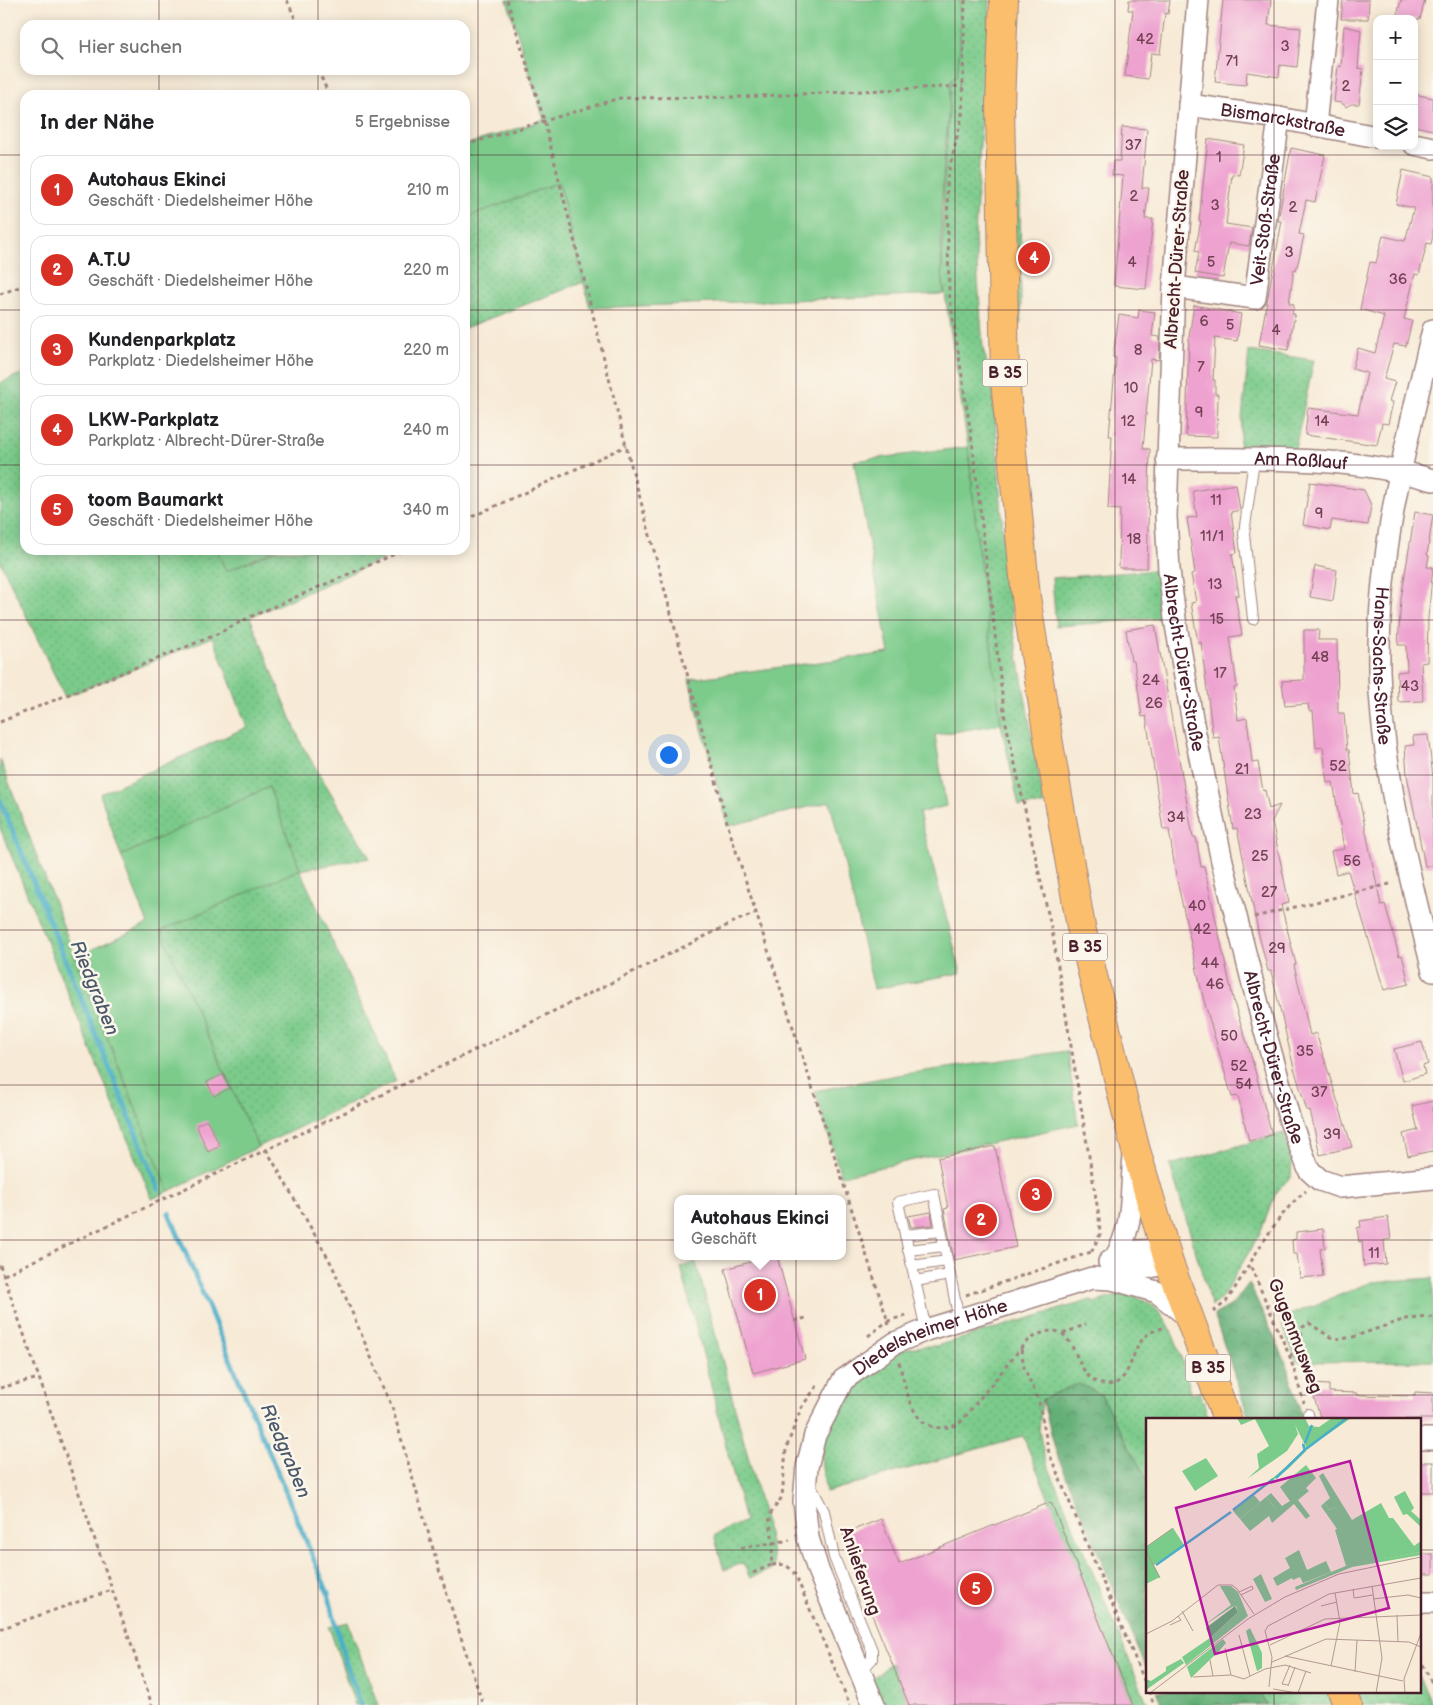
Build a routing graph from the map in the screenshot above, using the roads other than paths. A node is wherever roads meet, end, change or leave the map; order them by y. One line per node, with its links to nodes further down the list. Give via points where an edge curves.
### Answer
1 (1004, 0): 18 (main road, B 35, via 1000,104 1005,380 1026,597 1080,927)
2 (1198, 0): 4 (street, Albrecht-Dürer-Straße)
3 (1328, 0): 6 (street)
4 (1189, 104): 5 (street, Bismarckstraße); 10 (street, Albrecht-Dürer-Straße)
5 (1279, 118): 6 (street, Bismarckstraße); 10 (street, Veit-Stoß-Straße, via 1255,298)
6 (1315, 126): 7 (street, Bismarckstraße)
7 (1373, 136)
8 (1418, 145): 9 (street)
9 (1433, 148)
10 (1174, 287): 12 (street, Albrecht-Dürer-Straße)
11 (1433, 330): 14 (street, Hans-Sachs-Straße)
12 (1167, 459): 13 (street, Am Roßlauf); 19 (street, Albrecht-Dürer-Straße, via 1169,570 1202,768 1237,921 1290,1121 1309,1170 1330,1184)
13 (1254, 459): 14 (street, Am Roßlauf, via 1336,462); 16 (lane, via 1244,534)
14 (1399, 470): 15 (street, Am Roßlauf); 17 (street, Hans-Sachs-Straße, via 1380,614 1380,680 1395,811)
15 (1433, 480)
16 (1253, 619)
17 (1433, 971)
18 (1135, 1147): 24 (main road, B 35); 27 (street, via 1130,1222 1124,1242)
19 (1433, 1178)
20 (941, 1231): 21 (lane); 21 (lane, via 934,1194 898,1202); 22 (lane)
21 (905, 1235): 23 (lane)
22 (944, 1246): 23 (lane); 25 (lane)
23 (908, 1250): 26 (lane)
24 (1167, 1256): 27 (street, Diedelsheimer Höhe, via 1136,1270); 30 (main road, B 35)
25 (947, 1261): 26 (lane); 28 (lane)
26 (912, 1266): 29 (lane)
27 (1106, 1272): 30 (street, via 1157,1292); 32 (street, Diedelsheimer Höhe)
28 (950, 1275): 29 (lane); 32 (lane)
29 (915, 1282): 31 (lane)
30 (1187, 1317): 33 (main road, B 35)
31 (923, 1320): 32 (street, Diedelsheimer Höhe); 36 (street, Diedelsheimer Höhe, via 844,1380 815,1435)
32 (960, 1320)
33 (1227, 1418)
34 (1420, 1439): 35 (street)
35 (1433, 1439)
36 (806, 1478): 39 (street, Diedelsheimer Höhe, via 804,1501 808,1538); 39 (lane, Anlieferung, via 824,1512 834,1557 872,1650 872,1659)
37 (1420, 1602): 38 (street)
38 (1433, 1602)
39 (860, 1672): 41 (street, Diedelsheimer Höhe)
40 (1342, 1692): 42 (main road)
41 (874, 1705)
42 (1348, 1705)

